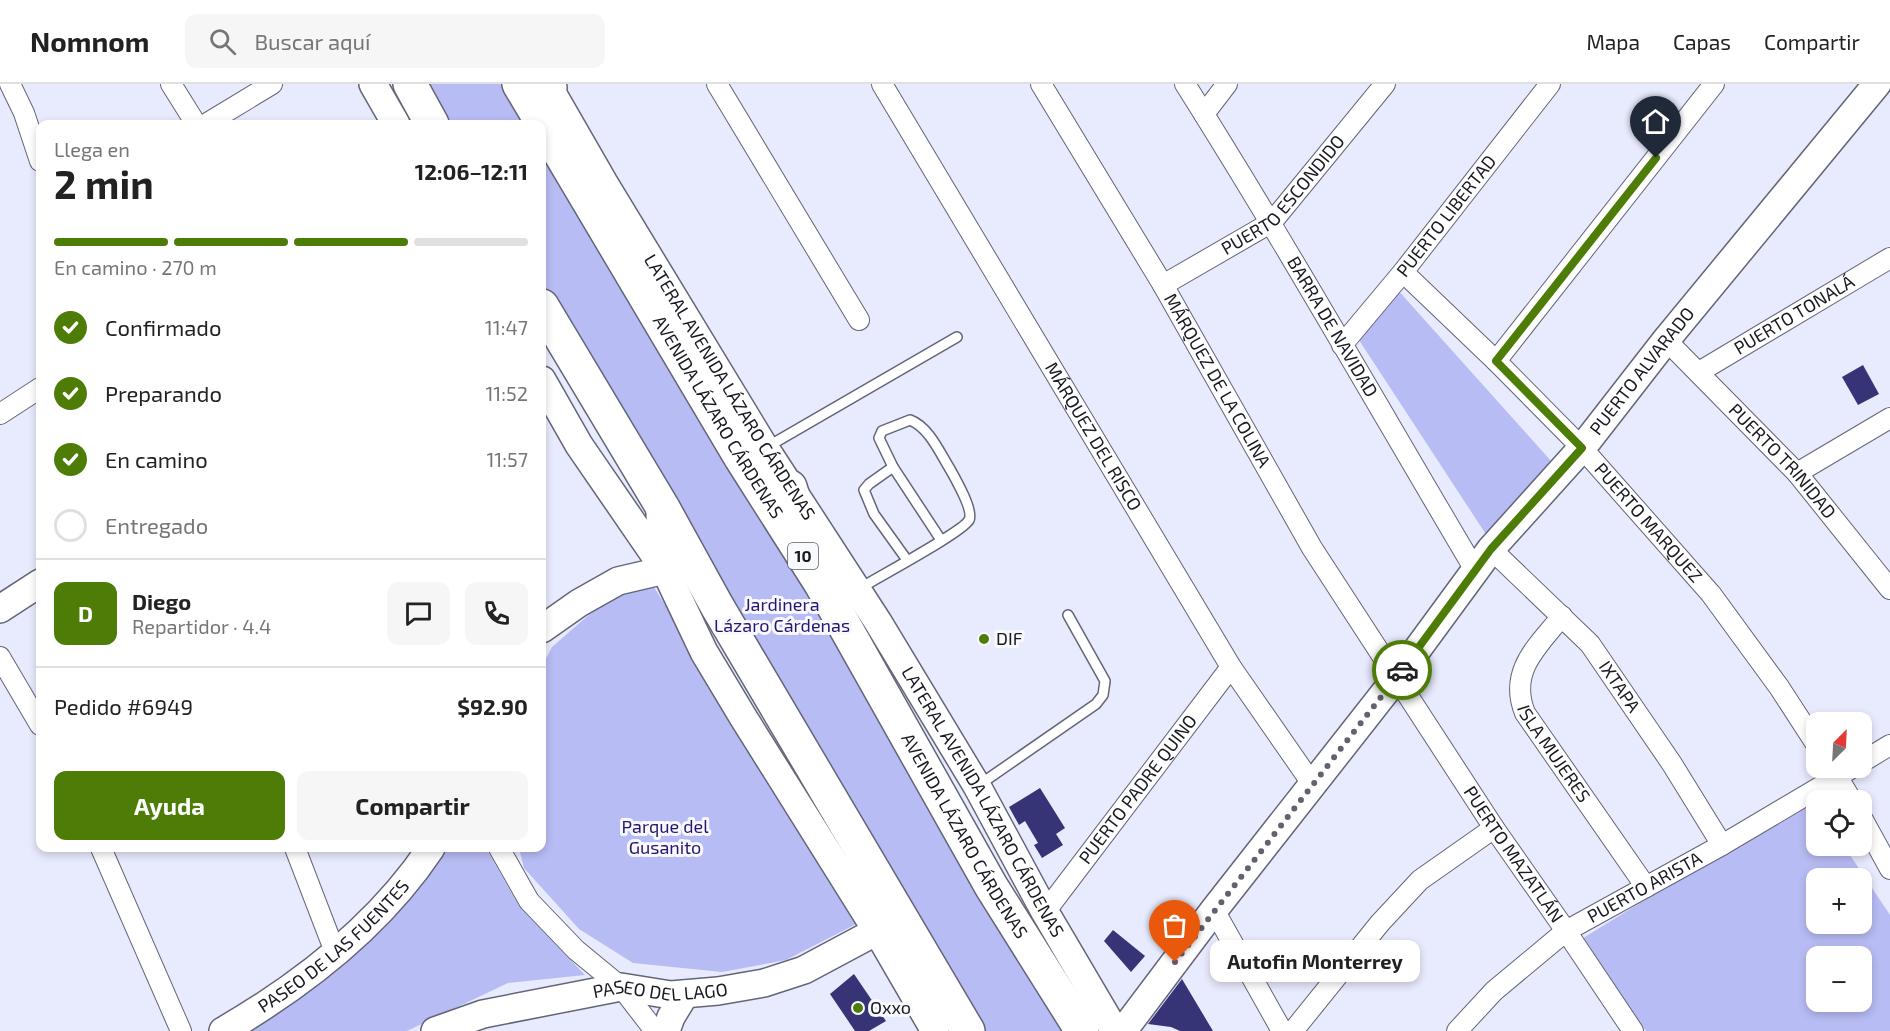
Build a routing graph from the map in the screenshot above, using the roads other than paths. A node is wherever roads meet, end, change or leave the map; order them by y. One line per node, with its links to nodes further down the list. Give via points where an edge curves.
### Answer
1 (10, 84): 21 (street)
2 (171, 84): 17 (street)
3 (272, 84): 18 (street)
4 (373, 84): 19 (street)
5 (410, 84): 20 (highway)
6 (717, 84): 27 (street)
7 (882, 84): 56 (street, MÁRQUEZ DEL RISCO)
8 (1041, 84): 25 (street, MÁRQUEZ DE LA COLINA)
9 (1185, 84): 16 (street, BARRA DE NAVIDAD)
10 (1227, 84): 16 (street)
11 (1385, 84): 22 (street, PUERTO ESCONDIDO)
12 (1550, 84): 24 (street, PUERTO LIBERTAD)
13 (1714, 84): 31 (street)
14 (1877, 84): 29 (street, PUERTO ALVARADO)
15 (540, 85): 37 (street, LATERAL AVENIDA LÁZARO CÁRDENAS); 47 (highway, AVENIDA LÁZARO CÁRDENAS / 10, via 741,459)
16 (1204, 114): 22 (street, BARRA DE NAVIDAD)
17 (194, 120)
18 (213, 120)
19 (394, 120)
20 (430, 120)
21 (36, 149)
22 (1272, 222): 25 (street, PUERTO ESCONDIDO); 30 (street, BARRA DE NAVIDAD)
23 (1890, 258): 32 (street, PUERTO TONALÁ)
24 (1403, 272): 30 (street, PUERTO LIBERTAD); 31 (street, PUERTO MARQUEZ)
25 (1163, 285): 57 (street, MÁRQUEZ DE LA COLINA, via 1312,549)
26 (546, 313): 42 (highway)
27 (859, 320)
28 (957, 337): 37 (lane)
29 (1666, 340): 32 (street, PUERTO TRINIDAD); 38 (street, PUERTO ALVARADO)
30 (1342, 345): 45 (street, BARRA DE NAVIDAD)
31 (1496, 361): 38 (street, PUERTO MARQUEZ)
32 (1699, 372): 40 (street, PUERTO TRINIDAD)
33 (546, 387): 46 (street, via 579,445)
34 (36, 391): 35 (street)
35 (0, 414)
36 (1890, 418): 40 (street)
37 (765, 448): 41 (street, LATERAL AVENIDA LÁZARO CÁRDENAS)
38 (1582, 448): 45 (street, PUERTO ALVARADO); 59 (street, PUERTO MARQUEZ, via 1711,594)
39 (893, 467): 43 (lane); 43 (lane, via 879,438 882,431 910,420 918,423 958,483 970,514 969,521); 44 (lane, via 864,490 874,514)
40 (1797, 472): 49 (street, PUERTO TRINIDAD)
41 (790, 487): 47 (highway); 50 (street, LATERAL AVENIDA LÁZARO CÁRDENAS)
42 (663, 508): 46 (highway); 87 (highway)
43 (941, 540): 44 (lane)
44 (907, 560): 50 (lane)
45 (1483, 560): 53 (street, IXTAPA); 57 (street, PUERTO ALVARADO)
46 (665, 570): 54 (street, via 618,581); 76 (street, via 704,652 742,717)
47 (820, 584): 88 (highway, AVENIDA LÁZARO CÁRDENAS / 10, via 958,830)
48 (36, 586): 51 (street)
49 (1889, 586)
50 (857, 590): 64 (street, LATERAL AVENIDA LÁZARO CÁRDENAS)
51 (0, 609)
52 (1068, 615): 64 (lane, via 1105,681 1103,695 1096,704)
53 (1562, 616): 67 (street, IXTAPA, via 1590,644 1618,684); 73 (street, ISLA MUJERES, via 1526,664 1518,687 1519,699)
54 (546, 625)
55 (0, 657): 58 (street)
56 (1231, 667): 63 (street, MÁRQUEZ DEL RISCO); 75 (street, PUERTO PADRE QUINO)
57 (1396, 676): 63 (street, PUERTO ALVARADO); 65 (street, PUERTO MAZATLÁN)
58 (36, 718)
59 (1806, 729)
60 (1890, 745): 61 (street)
61 (1872, 756)
62 (1830, 778): 67 (street, PUERTO ARISTA)
63 (1313, 785): 74 (street, PUERTO ALVARADO)
64 (977, 786): 75 (street, LATERAL AVENIDA LÁZARO CÁRDENAS)
65 (1494, 828): 77 (street, PUERTO MAZATLÁN); 92 (street, via 1420,880)
66 (1872, 836): 72 (street)
67 (1722, 846): 73 (street, PUERTO ARISTA)
68 (103, 852): 81 (street)
69 (297, 852): 78 (street)
70 (428, 852): 78 (street, PASEO DE LAS FUENTES, via 394,898)
71 (500, 852): 79 (street, via 529,901 576,950)
72 (1890, 869)
73 (1646, 887): 77 (street, PUERTO ARISTA)
74 (1214, 910): 90 (street, PUERTO ALVARADO); 91 (street)
75 (1046, 912): 89 (street, LATERAL AVENIDA LÁZARO CÁRDENAS)
76 (877, 931): 80 (street, PASEO DEL LAGO, via 804,970 764,983); 86 (street)
77 (1566, 931): 93 (street, PUERTO ARISTA, via 1494,991); 94 (street, PUERTO MAZATLÁN)
78 (335, 952): 82 (street, PASEO DE LAS FUENTES, via 290,990)
79 (621, 987): 80 (street, PASEO DEL LAGO); 83 (street, PASEO DEL LAGO, via 483,1014); 84 (street)
80 (685, 994): 85 (street)
81 (181, 1031)
82 (223, 1031)
83 (435, 1031)
84 (655, 1031)
85 (666, 1031)
86 (935, 1031)
87 (968, 1031)
88 (1082, 1031)
89 (1115, 1031)
90 (1123, 1031)
91 (1282, 1031)
92 (1293, 1031)
93 (1456, 1031)
94 (1633, 1031)

